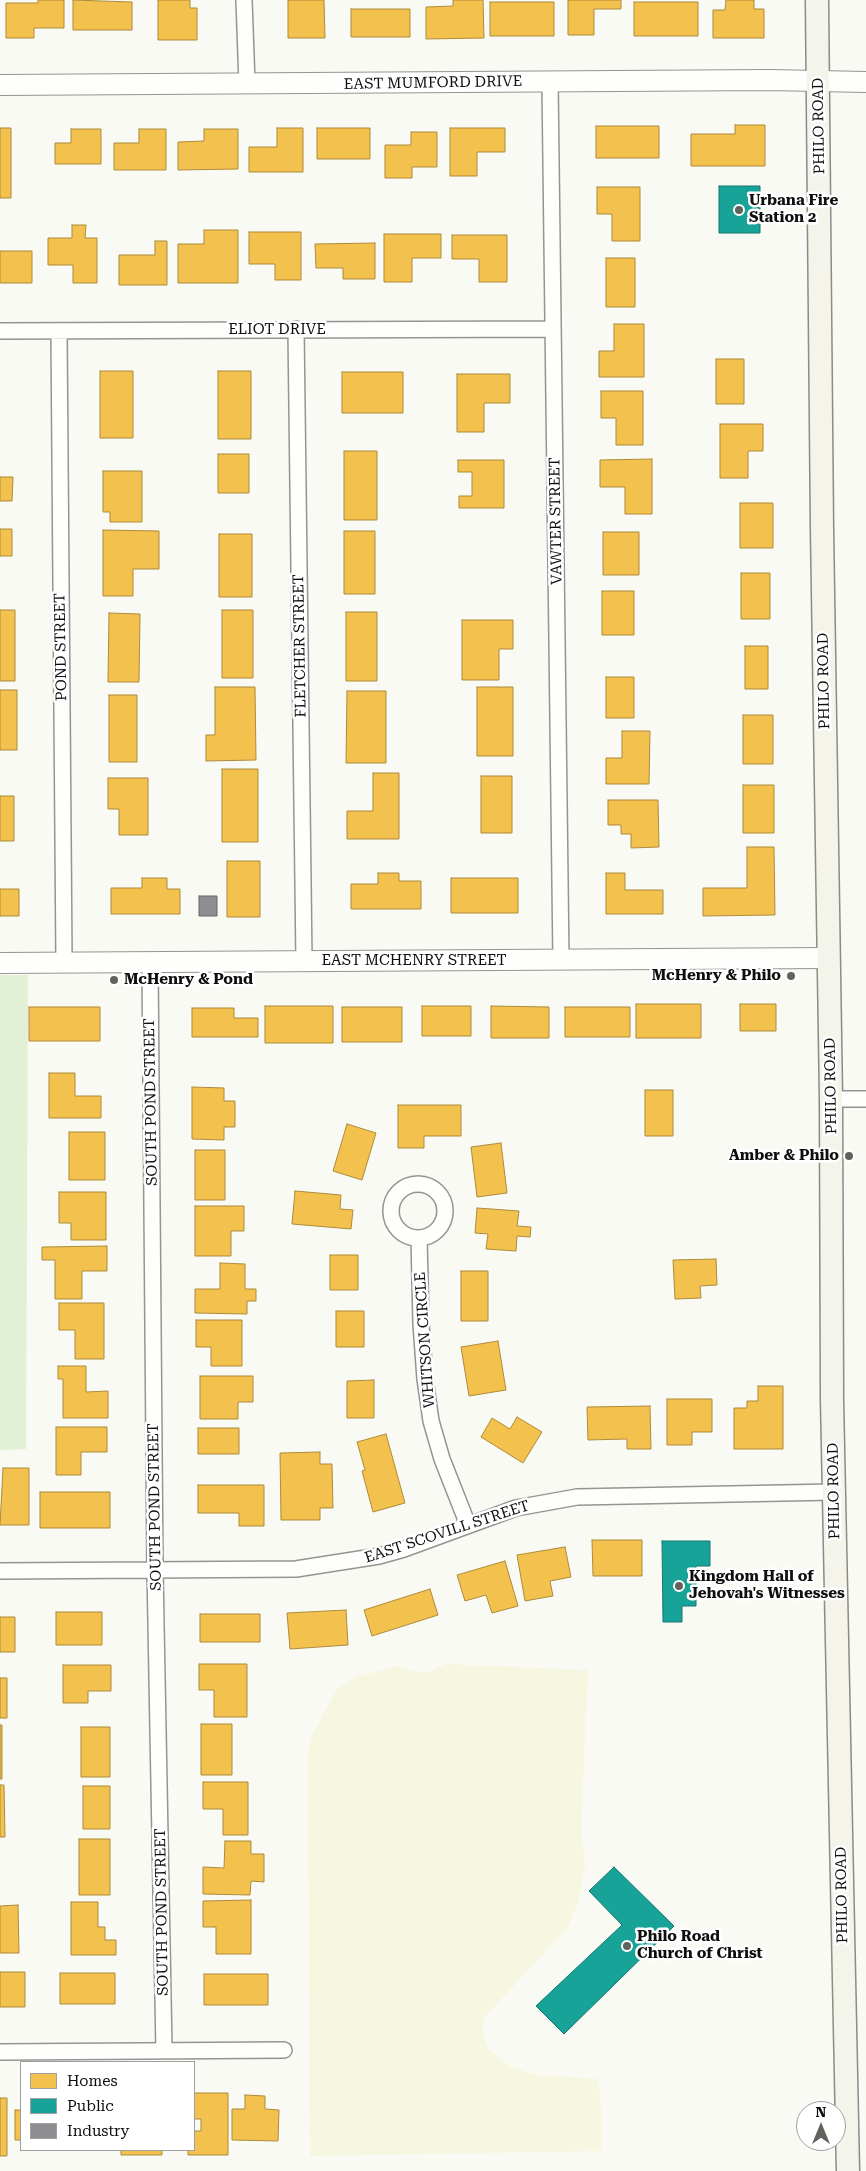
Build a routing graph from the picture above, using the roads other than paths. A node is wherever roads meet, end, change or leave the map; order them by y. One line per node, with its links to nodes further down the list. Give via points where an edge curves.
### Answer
1 (244, 0): 6 (street)
2 (817, 0): 3 (main road, PHILO ROAD)
3 (819, 81): 4 (street, EAST MUMFORD DRIVE); 5 (street, EAST MUMFORD DRIVE); 12 (main road, PHILO ROAD)
4 (550, 82): 6 (street, EAST MUMFORD DRIVE); 9 (street, VAWTER STREET)
5 (866, 82)
6 (246, 84): 7 (street, EAST MUMFORD DRIVE)
7 (0, 86)
8 (296, 329): 9 (street, ELIOT DRIVE); 11 (street, ELIOT DRIVE); 15 (street, FLETCHER STREET)
9 (553, 329): 13 (street, VAWTER STREET)
10 (0, 331): 11 (street, ELIOT DRIVE)
11 (59, 331): 14 (street, POND STREET)
12 (828, 958): 13 (street, EAST MCHENRY STREET); 19 (main road, PHILO ROAD)
13 (561, 961): 15 (street, EAST MCHENRY STREET)
14 (64, 962): 16 (street, EAST MCHENRY STREET); 17 (street, EAST MCHENRY STREET)
15 (304, 962): 17 (street, EAST MCHENRY STREET)
16 (0, 963)
17 (150, 963): 23 (street, SOUTH POND STREET)
18 (866, 1098): 19 (street)
19 (831, 1099): 21 (main road, PHILO ROAD)
20 (419, 1238): 22 (street, WHITSON CIRCLE, via 420,1324 431,1421)
21 (834, 1492): 22 (street, EAST SCOVILL STREET, via 576,1497 516,1508); 28 (main road, PHILO ROAD)
22 (468, 1525): 23 (street, EAST SCOVILL STREET, via 404,1549 321,1567)
23 (155, 1570): 24 (street, EAST SCOVILL STREET); 26 (street, SOUTH POND STREET)
24 (0, 1571)
25 (284, 2050): 26 (street)
26 (164, 2051): 27 (street)
27 (0, 2052)
28 (848, 2171)

